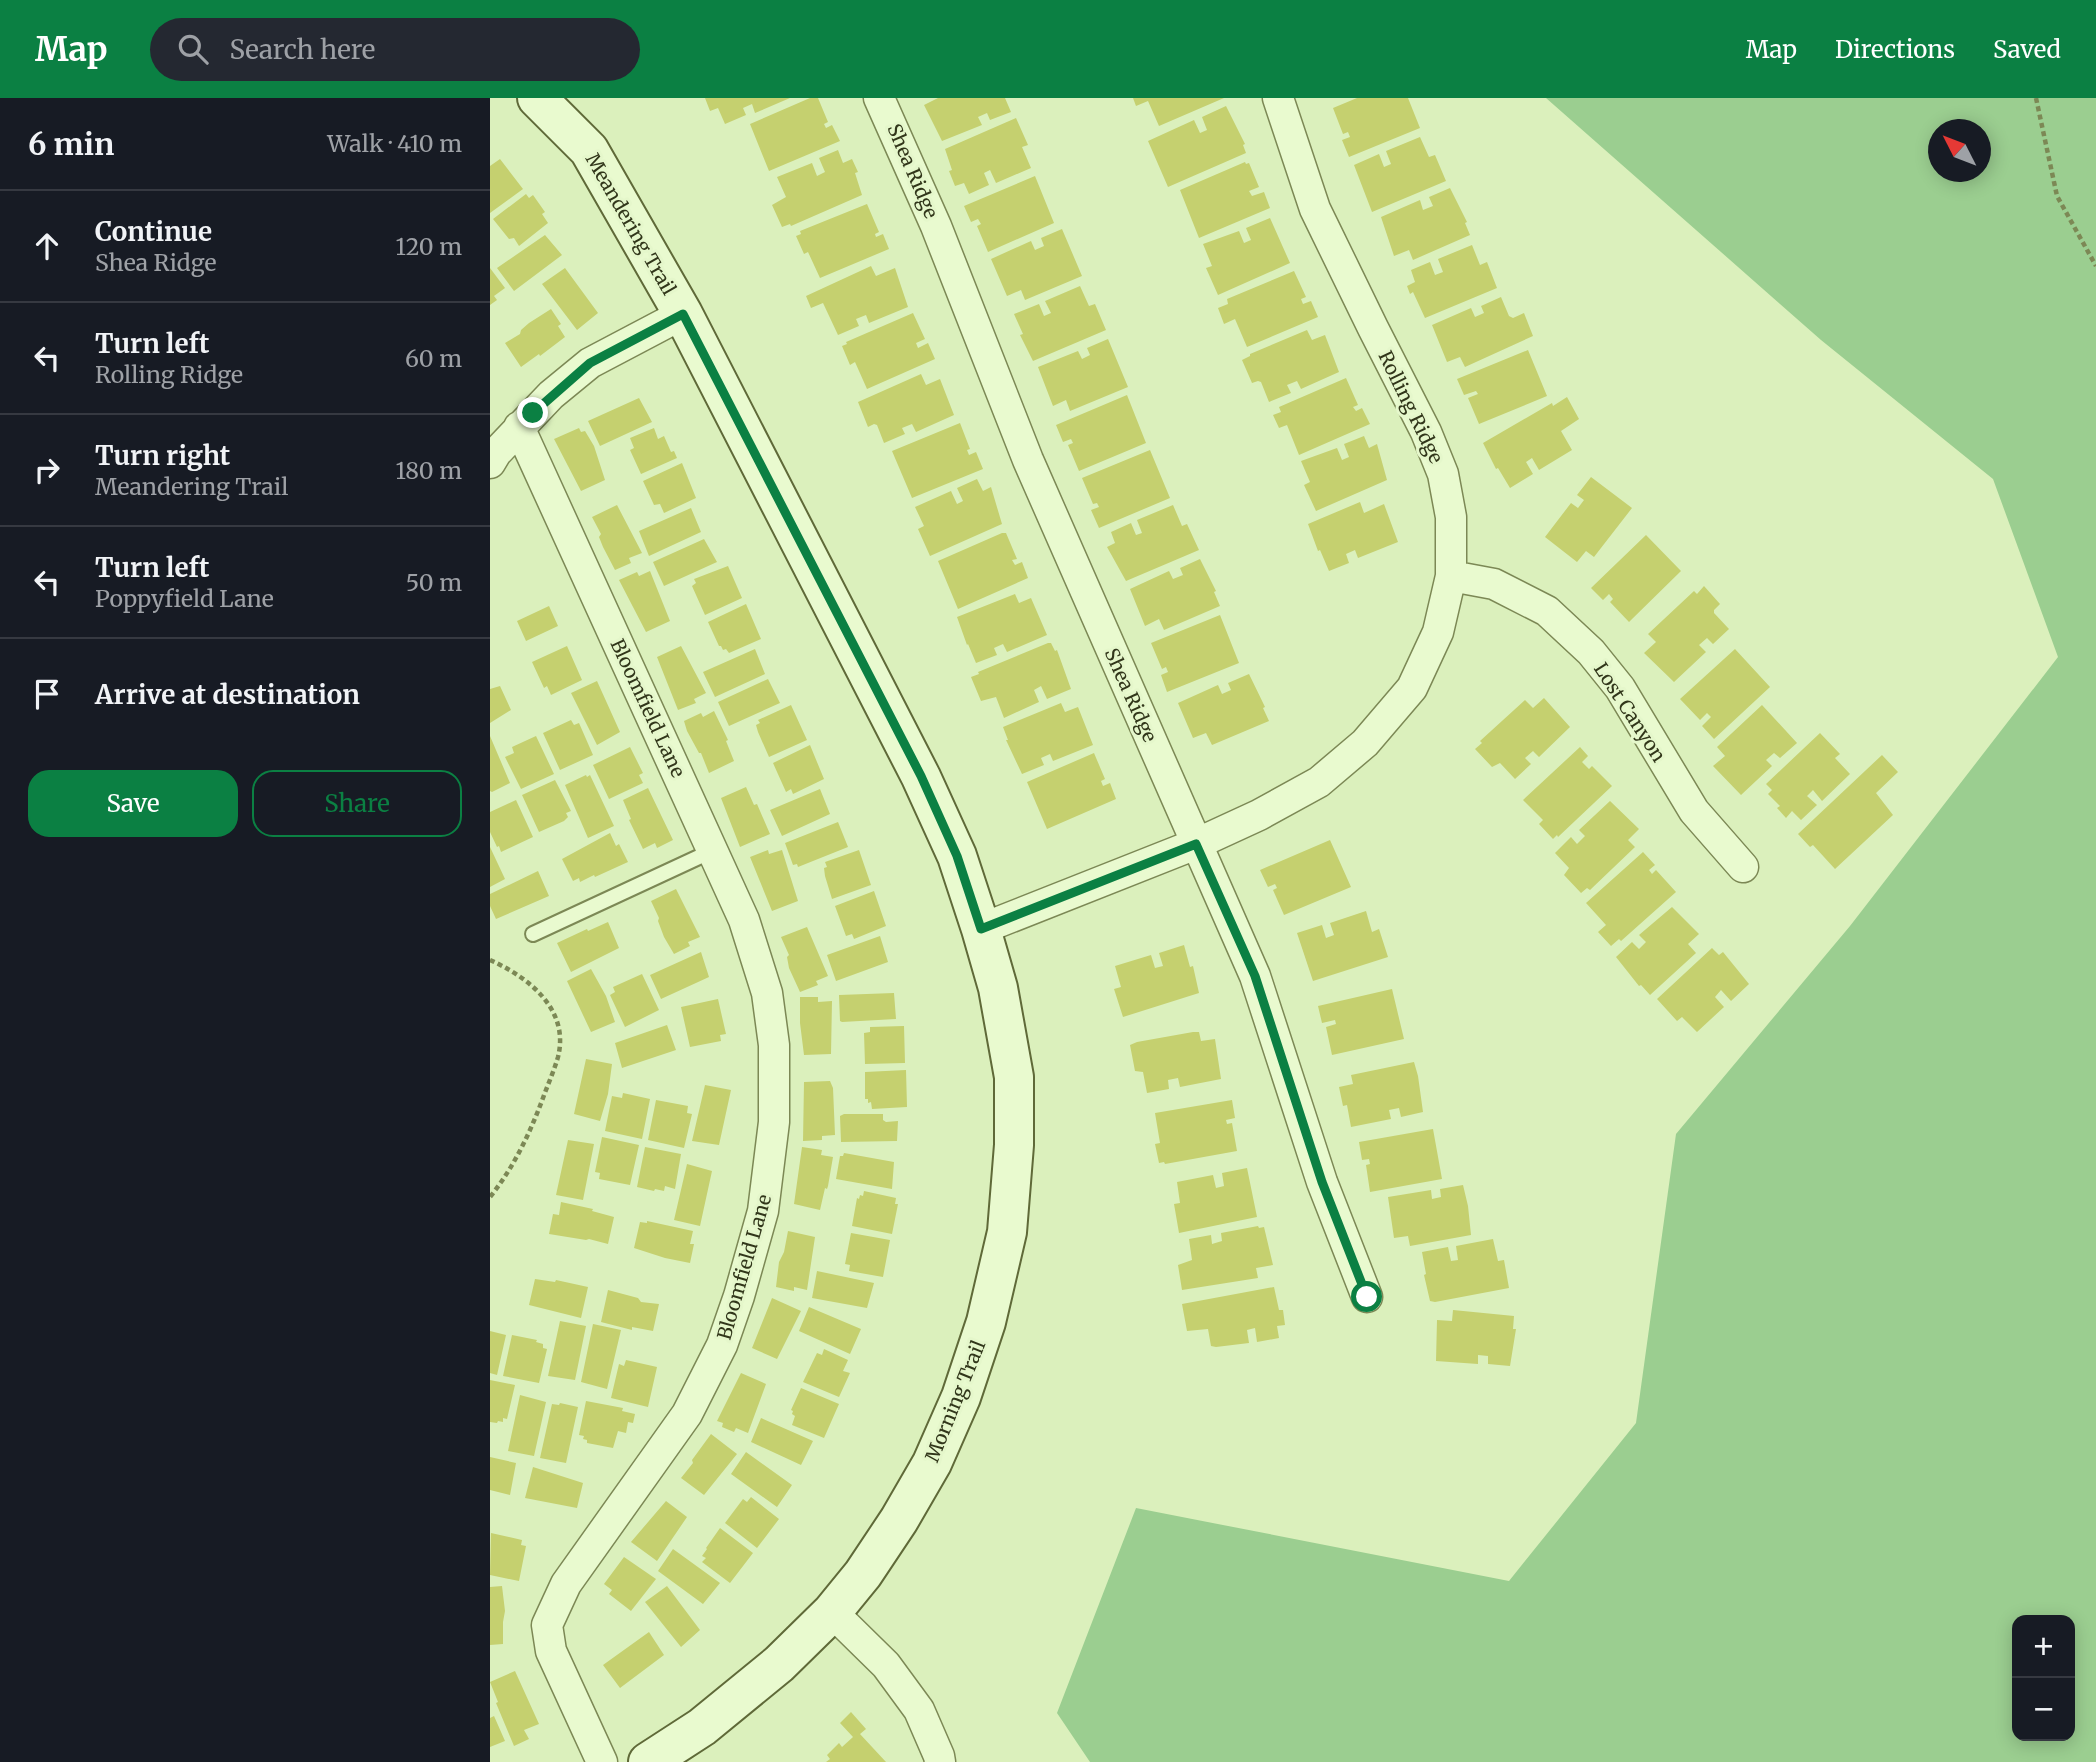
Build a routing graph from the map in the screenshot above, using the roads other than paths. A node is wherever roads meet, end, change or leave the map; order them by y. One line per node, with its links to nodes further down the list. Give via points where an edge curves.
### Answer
1 (537, 98): 4 (street, Meandering Trail, via 589,150)
2 (879, 98): 8 (street, Shea Ridge, via 936,226 1028,460)
3 (1279, 98): 7 (street, Rolling Ridge, via 1315,209 1443,474 1451,517)
4 (683, 314): 5 (street, via 590,363); 11 (street, Meandering Trail, via 921,776 957,856)
5 (519, 427): 6 (street); 9 (street, Bloomfield Lane)
6 (490, 463)
7 (1451, 576): 8 (street, Rolling Ridge, via 1438,632 1412,688 1365,743 1319,782); 10 (street, Lost Canyon, via 1493,584 1547,611 1591,653 1619,688 1694,811)
8 (1196, 844): 11 (street, Rolling Ridge); 13 (street, Shea Ridge, via 1255,976 1322,1182)
9 (714, 850): 12 (lane); 15 (street, Bloomfield Lane, via 744,919 766,993 774,1045 770,1160 763,1211 722,1345 687,1414 566,1584 547,1625 551,1651)
10 (1744, 867)
11 (981, 929): 14 (street, Morning Trail, via 998,988 1014,1077 1014,1145 1004,1245 986,1322 932,1463 892,1531)
12 (533, 934)
13 (1367, 1297)
14 (832, 1612): 16 (street, Morning Trail, via 770,1672 702,1727); 17 (street, via 886,1665 919,1710)
15 (602, 1762)
16 (648, 1762)
17 (940, 1762)

